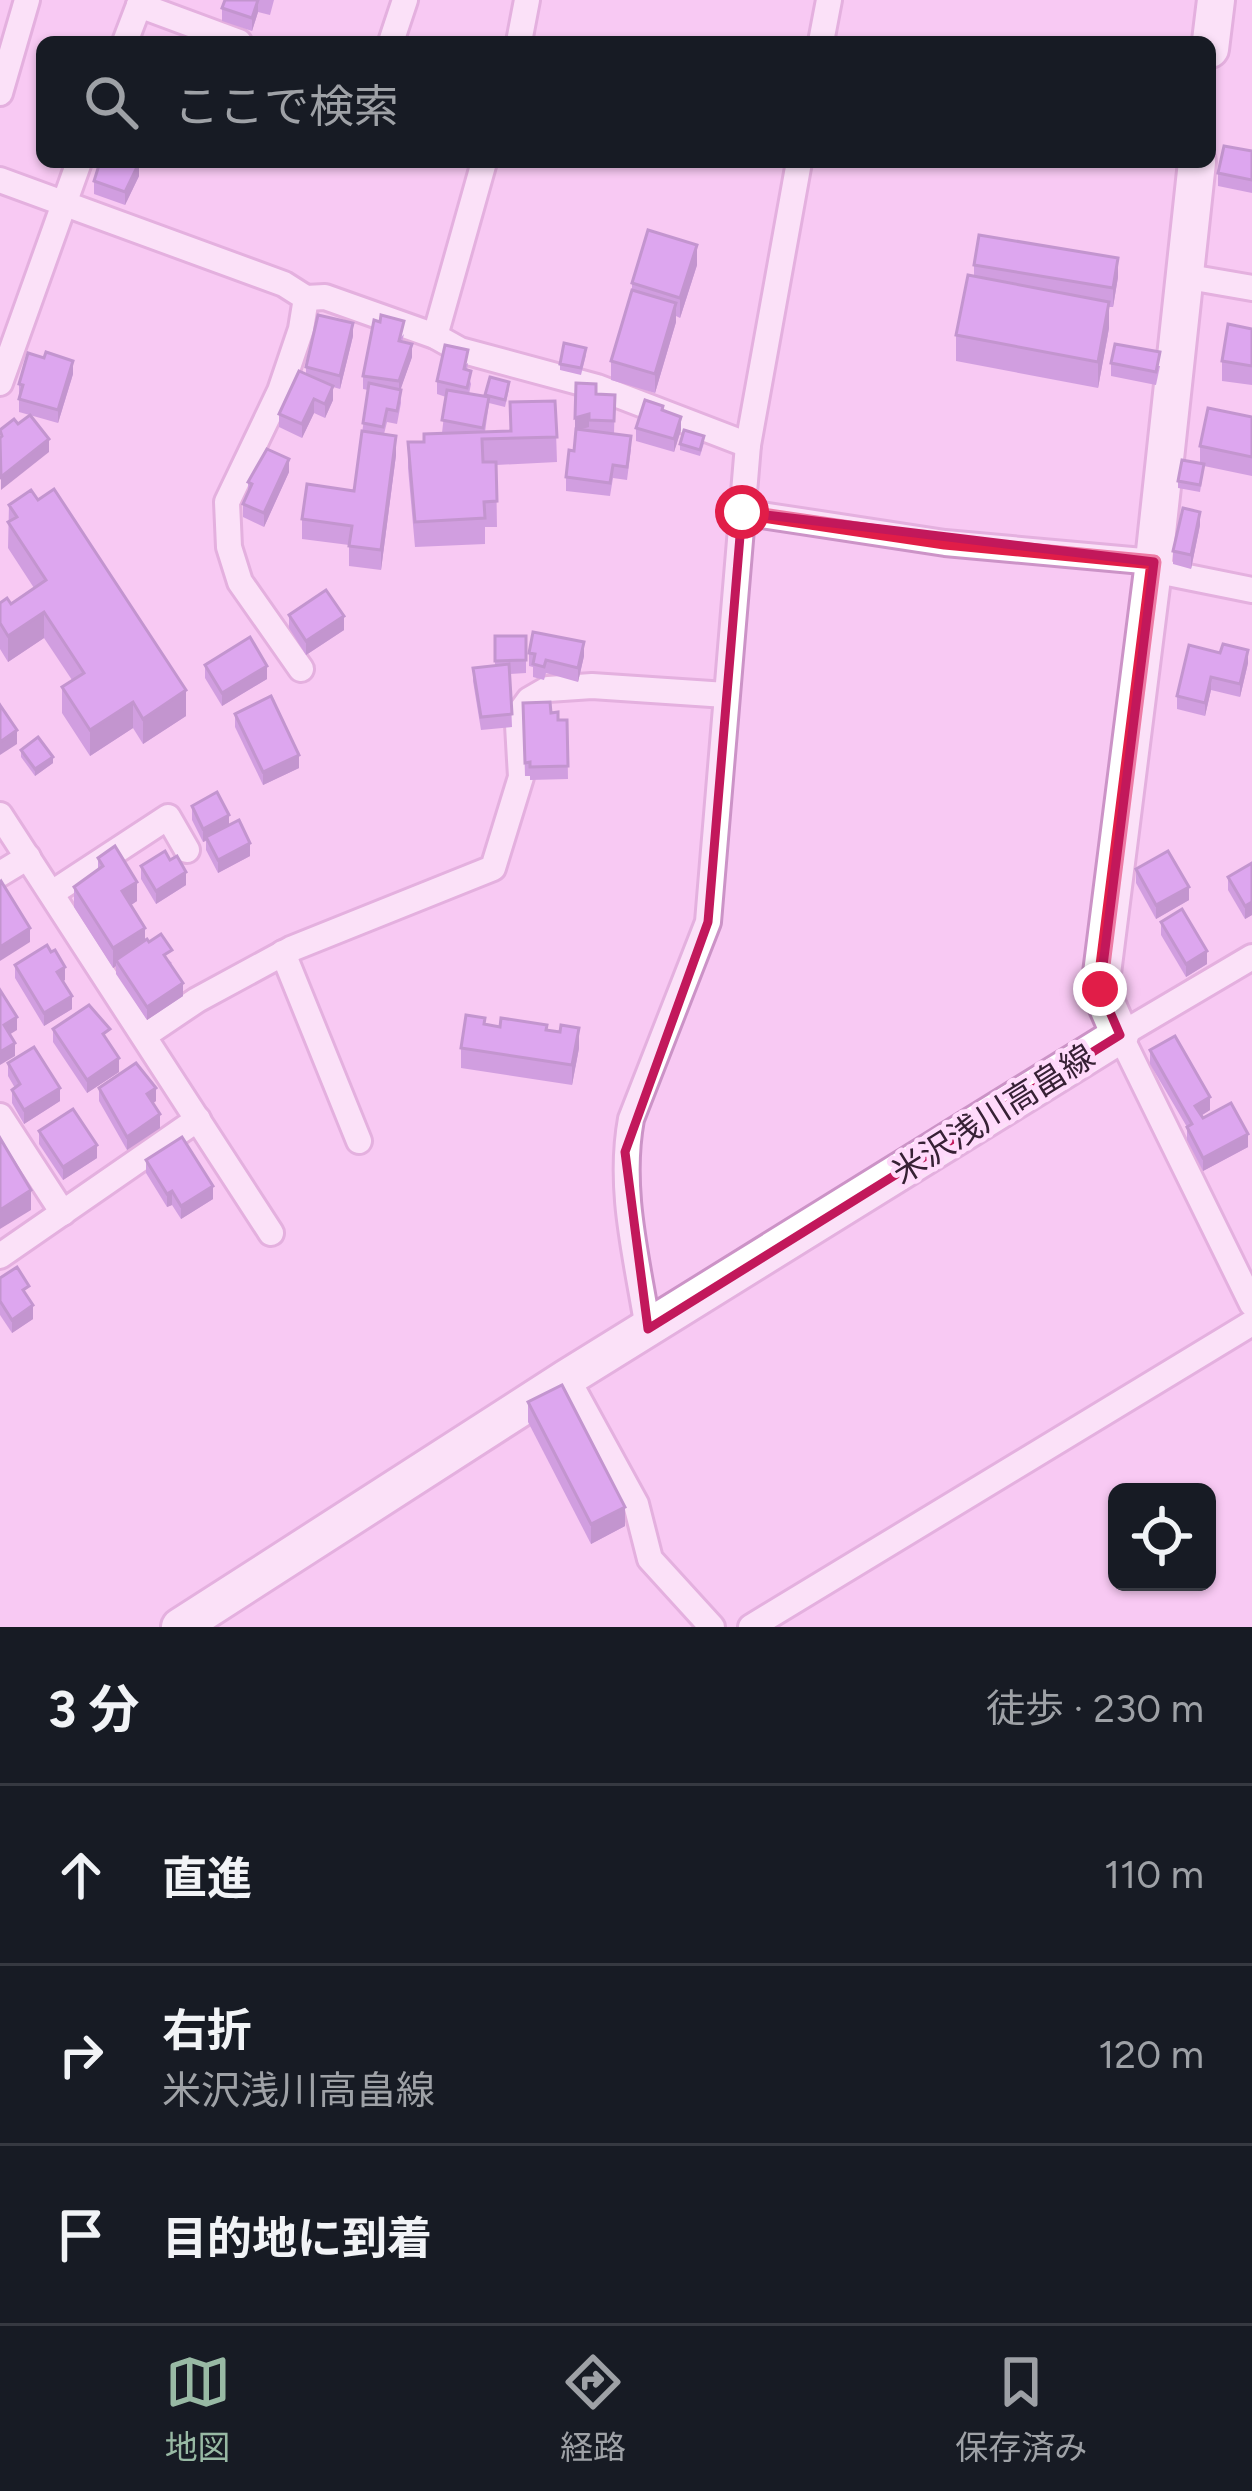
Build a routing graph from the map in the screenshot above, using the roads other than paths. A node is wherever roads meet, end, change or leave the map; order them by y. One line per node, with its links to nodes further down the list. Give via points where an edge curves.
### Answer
1 (27, 0): 13 (street)
2 (405, 0): 9 (street)
3 (527, 0): 10 (street)
4 (829, 0): 11 (street)
5 (1216, 0): 12 (main road)
6 (140, 2): 7 (street); 8 (street)
7 (127, 36)
8 (224, 36)
9 (393, 36)
10 (520, 36)
11 (822, 36)
12 (1212, 36)
13 (0, 93)
14 (78, 168): 19 (street)
15 (482, 168): 23 (street)
16 (798, 168): 25 (street)
17 (1196, 168): 20 (main road, 米沢浅川高畠線)
18 (0, 180): 19 (street)
19 (64, 203): 22 (street); 24 (street)
20 (1183, 276): 21 (street); 27 (main road, 米沢浅川高畠線)
21 (1252, 288)
22 (305, 298): 23 (street, via 325,297); 29 (street, via 280,391 226,502 240,582)
23 (435, 337): 25 (street, via 597,387)
24 (0, 383)
25 (748, 446): 26 (street)
26 (742, 512): 27 (street); 30 (street)
27 (1153, 566): 28 (street); 38 (main road, 米沢浅川高畠線, via 1100,989)
28 (1252, 590)
29 (301, 669)
30 (727, 695): 36 (street, via 548,689 521,711 521,777 493,868); 48 (street, via 708,922 625,1152)
31 (0, 815): 33 (street)
32 (187, 850): 35 (street, via 168,817)
33 (28, 857): 34 (street); 35 (street)
34 (0, 874)
35 (52, 893): 39 (street)
36 (283, 953): 39 (street); 42 (street)
37 (1252, 957): 38 (street)
38 (1120, 1035): 46 (street); 48 (main road, 米沢浅川高畠線)
39 (145, 1036): 41 (street)
40 (0, 1117): 43 (street)
41 (198, 1119): 43 (street); 44 (street)
42 (359, 1141)
43 (63, 1213): 45 (street)
44 (271, 1233)
45 (0, 1256)
46 (1252, 1304)
47 (1252, 1323): 52 (street)
48 (648, 1329): 49 (main road, 米沢浅川高畠線)
49 (567, 1378): 50 (main road, 米沢浅川高畠線); 51 (street, via 636,1504 650,1559)
50 (180, 1627)
51 (712, 1627)
52 (751, 1627)

